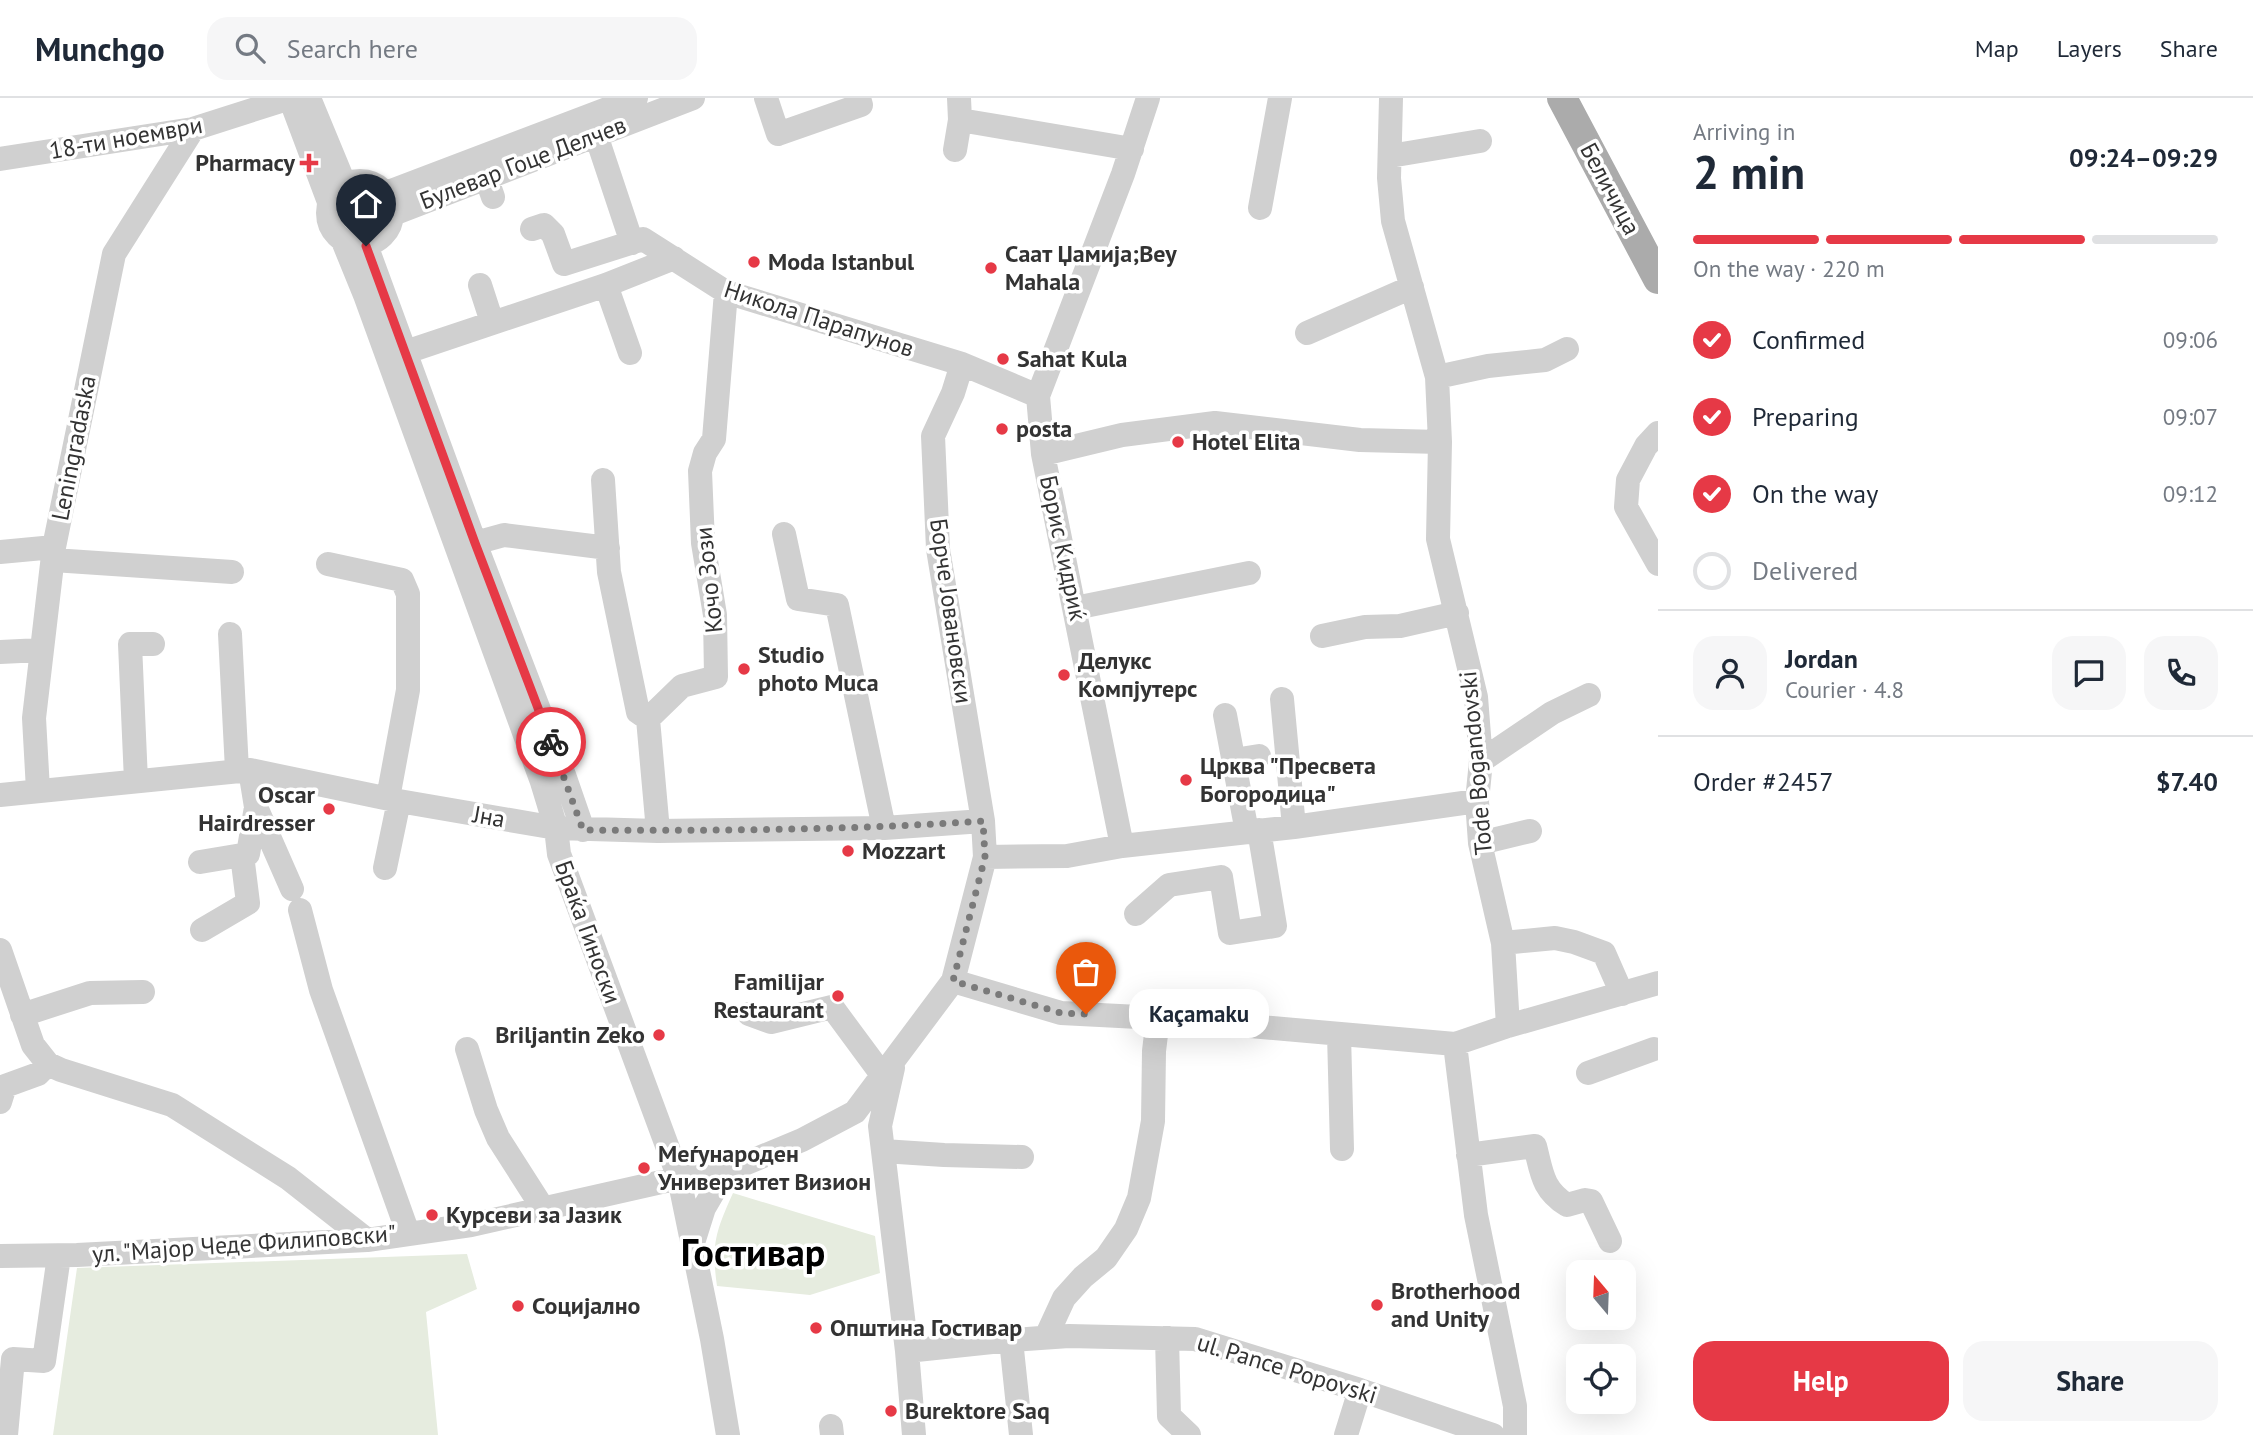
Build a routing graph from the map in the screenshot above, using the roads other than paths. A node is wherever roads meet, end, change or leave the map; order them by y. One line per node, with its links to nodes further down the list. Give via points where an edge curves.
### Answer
1 (290, 98): 12 (street, 18-ти ноември); 19 (street, Браќа Гиноски)
2 (309, 98): 19 (street, Браќа Гиноски)
3 (636, 98): 20 (street, Булевар Гоце Делчев)
4 (693, 98): 13 (street, Булевар Гоце Делчев)
5 (766, 98): 6 (street, via 778,134 861,105)
6 (859, 98)
7 (1149, 98): 15 (street, Борис Кидриќ)
8 (1280, 98): 21 (street)
9 (1391, 98): 17 (street, Tode Bogandovski)
10 (1562, 98): 26 (main road, Беличица)
11 (960, 109): 15 (street); 16 (street)
12 (193, 129): 18 (street, 18-ти ноември); 47 (street, Leningradaska, via 114,254)
13 (596, 135): 20 (street, Булевар Гоце Делчев, via 489,187); 24 (street)
14 (1480, 141): 17 (street)
15 (1132, 149): 38 (street, Борис Кидриќ)
16 (955, 150)
17 (1390, 156): 29 (street, Tode Bogandovski, via 1393,221)
18 (0, 159)
19 (337, 194): 20 (street, via 355,181 367,181 377,186); 23 (street, Браќа Гиноски, via 327,214 329,224 335,234)
20 (389, 203): 23 (street, via 391,225 385,235 376,242)
21 (1260, 208)
22 (531, 229): 24 (street, via 544,225 553,234 564,264)
23 (354, 243): 34 (street, Браќа Гиноски); 75 (street, Браќа Гиноски, via 365,295)
24 (632, 243): 25 (street, Никола Парапунов, via 643,239)
25 (674, 258): 28 (street); 30 (street, Никола Парапунов)
26 (1658, 279)
27 (480, 285): 31 (street)
28 (606, 285): 31 (street); 35 (street)
29 (1412, 287): 32 (street); 37 (street, Tode Bogandovski)
30 (726, 292): 36 (street, Никола Парапунов); 62 (street, Кочо Зози, via 714,439 700,471 715,615 716,677 682,686)
31 (492, 322): 34 (street)
32 (1307, 333)
33 (1567, 349): 37 (street, via 1545,360)
34 (406, 352): 44 (street, Браќа Гиноски)
35 (630, 353)
36 (962, 364): 38 (street, Никола Парапунов); 73 (street, Борче Јовановски, via 933,436 938,549)
37 (1437, 377): 40 (street, Tode Bogandovski)
38 (1038, 396): 41 (street, Борис Кидриќ)
39 (1658, 433): 49 (street, via 1628,480 1626,506)
40 (1440, 442): 41 (street, via 1360,440 1215,424 1122,435); 53 (street, Tode Bogandovski, via 1438,539)
41 (1043, 454): 52 (street, Борис Кидриќ)
42 (603, 480): 45 (street)
43 (784, 534): 76 (street, via 798,599 836,605)
44 (475, 543): 45 (street, via 504,535); 77 (street, Браќа Гиноски)
45 (608, 548): 62 (street, via 638,712)
46 (0, 552): 47 (street)
47 (54, 554): 50 (street); 57 (street, Leningradaska)
48 (328, 564): 70 (street, via 401,580 408,594 408,690)
49 (1658, 564)
50 (232, 572)
51 (1249, 573): 52 (street)
52 (1075, 608): 82 (street, Борис Кидриќ)
53 (1457, 614): 55 (street); 65 (street, Tode Bogandovski, via 1476,697)
54 (230, 634): 66 (street)
55 (1322, 636)
56 (153, 644): 67 (street, via 130,644)
57 (41, 650): 58 (street); 68 (street, Leningradaska, via 34,718)
58 (0, 652)
59 (1589, 695): 65 (street, via 1552,713)
60 (1282, 699): 74 (street)
61 (1225, 715): 64 (street)
62 (648, 719): 78 (street)
63 (1259, 756): 64 (street)
64 (1234, 760): 79 (street)
65 (1481, 761): 71 (street, Tode Bogandovski)
66 (244, 770): 67 (street, Јна); 70 (street, Јна); 72 (street)
67 (136, 781): 68 (street, Јна)
68 (38, 790): 69 (street, Јна)
69 (0, 795)
70 (393, 799): 75 (street, Јна); 86 (street)
71 (1477, 801): 74 (street); 81 (street, Tode Bogandovski)
72 (256, 807): 83 (street, via 248,854); 116 (street, via 296,900 321,990)
73 (983, 821): 76 (street, Јна); 84 (street, ул. "Мајор Чеде Филиповски")
74 (1294, 827): 79 (street)
75 (556, 828): 77 (street, Јна); 114 (street, Браќа Гиноски, via 559,854)
76 (884, 828): 78 (street, Јна)
77 (583, 830): 78 (street, Јна)
78 (658, 831)
79 (1253, 831): 82 (street); 87 (street, via 1275,926 1230,933 1221,877 1169,885)
80 (1530, 831): 81 (street)
81 (1480, 843): 89 (street, Tode Bogandovski)
82 (1122, 846): 84 (street, via 1067,856)
83 (242, 855): 85 (street); 88 (street, via 248,903)
84 (985, 857): 91 (street, ул. "Мајор Чеде Филиповски")
85 (200, 862)
86 (385, 868)
87 (1136, 914)
88 (202, 930)
89 (1503, 943): 94 (street, via 1555,938 1604,953); 98 (street, Tode Bogandovski)
90 (0, 952): 96 (street)
91 (953, 981): 97 (street, via 1061,1013); 104 (street, ул. "Мајор Чеде Филиповски")
92 (1656, 991): 94 (street)
93 (143, 992): 96 (street, via 90,993)
94 (1622, 994): 98 (street)
95 (749, 1014): 104 (street, via 771,1022 832,1007)
96 (22, 1015): 103 (street, via 33,1045)
97 (1158, 1018): 99 (street); 122 (street, via 1153,1121 1139,1198 1106,1258 1064,1298)
98 (1508, 1026): 100 (street)
99 (1339, 1034): 100 (street); 109 (street, via 1332,1093)
100 (1455, 1044): 111 (street)
101 (467, 1049): 115 (street, via 498,1138)
102 (1657, 1049): 105 (street)
103 (48, 1064): 106 (street, via 38,1074 5,1086); 117 (street, via 172,1105 288,1178)
104 (889, 1068): 107 (street, ул. "Мајор Чеде Филиповски"); 108 (street)
105 (1588, 1073)
106 (0, 1102)
107 (855, 1112): 108 (street); 113 (street, ул. "Мајор Чеде Филиповски")
108 (880, 1126): 110 (street)
109 (1342, 1149)
110 (883, 1151): 112 (street); 125 (street)
111 (1468, 1155): 118 (street, via 1535,1146 1544,1180 1554,1196 1567,1205 1591,1201); 134 (street, via 1515,1406)
112 (1021, 1157)
113 (726, 1172): 114 (street, ул. "Мајор Чеде Филиповски"); 119 (street, via 704,1208)
114 (679, 1178): 115 (street, ул. "Мајор Чеде Филиповски"); 119 (street, Браќа Гиноски)
115 (544, 1210): 116 (street, ул. "Мајор Чеде Филиповски")
116 (408, 1233): 117 (street, ул. "Мајор Чеде Филиповски")
117 (367, 1240): 121 (street, ул. "Мајор Чеде Филиповски")
118 (1609, 1241)
119 (692, 1246): 128 (street, Браќа Гиноски)
120 (3, 1254): 121 (street, ул. "Мајор Чеде Филиповски")
121 (59, 1256): 127 (street, via 44,1361 13,1359)
122 (1046, 1337): 123 (street, ul. Pance Popovski); 124 (street, ul. Pance Popovski)
123 (1167, 1338): 126 (street, ul. Pance Popovski, via 1195,1339); 131 (street, via 1169,1416)
124 (1011, 1339): 125 (street, ul. Pance Popovski); 130 (street)
125 (907, 1351): 129 (street)
126 (1360, 1390): 132 (street); 133 (street, ul. Pance Popovski)
127 (5, 1435)
128 (728, 1435)
129 (914, 1435)
130 (1021, 1435)
131 (1189, 1435)
132 (1346, 1435)
133 (1493, 1435)
134 (1515, 1435)

